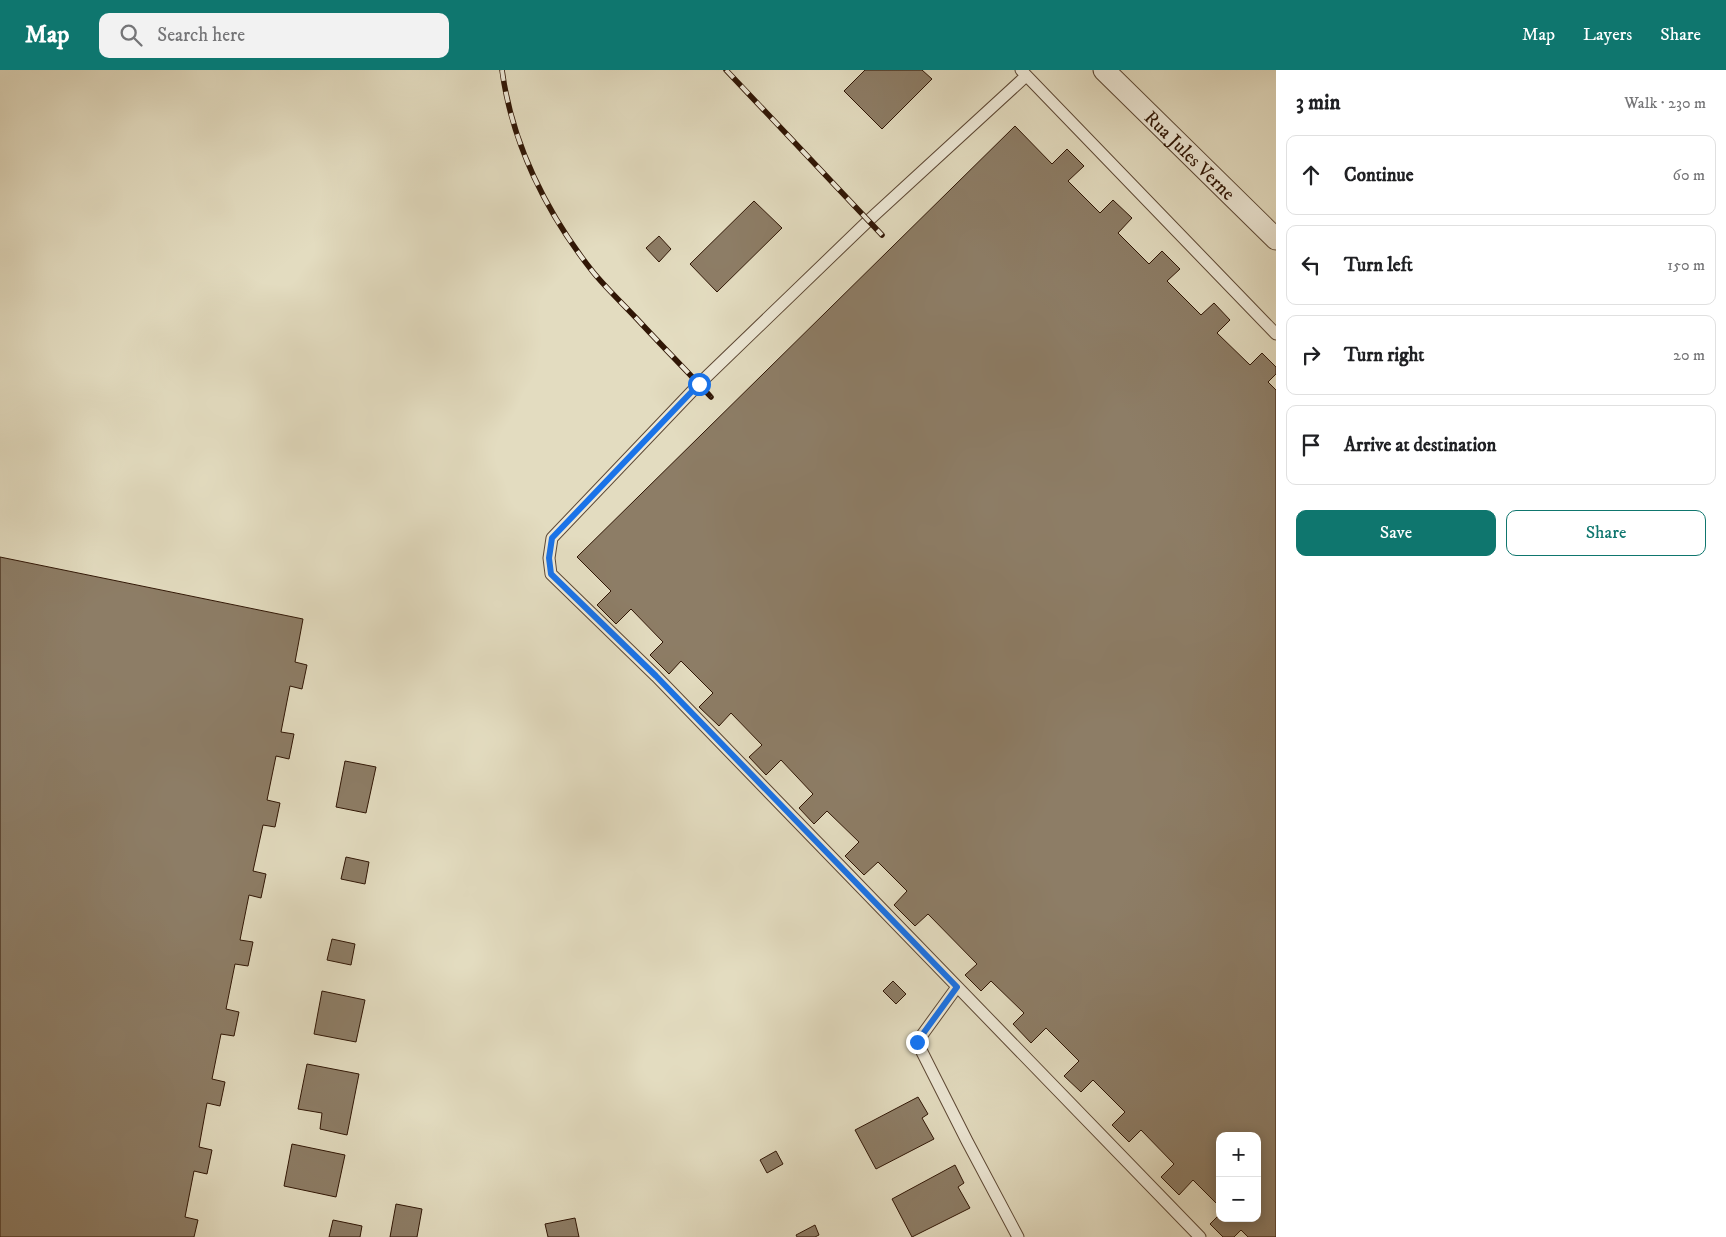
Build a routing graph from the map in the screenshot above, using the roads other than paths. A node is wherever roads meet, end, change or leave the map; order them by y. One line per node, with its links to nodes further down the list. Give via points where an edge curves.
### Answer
1 (1104, 70): 3 (street, Rua Jules Verne)
2 (1024, 73): 4 (lane); 5 (lane, via 699,384 552,538 549,558 551,574 656,676)
3 (1276, 239)
4 (1276, 334)
5 (957, 987): 6 (lane, via 917,1042); 7 (lane)
6 (1018, 1237)
7 (1200, 1237)

